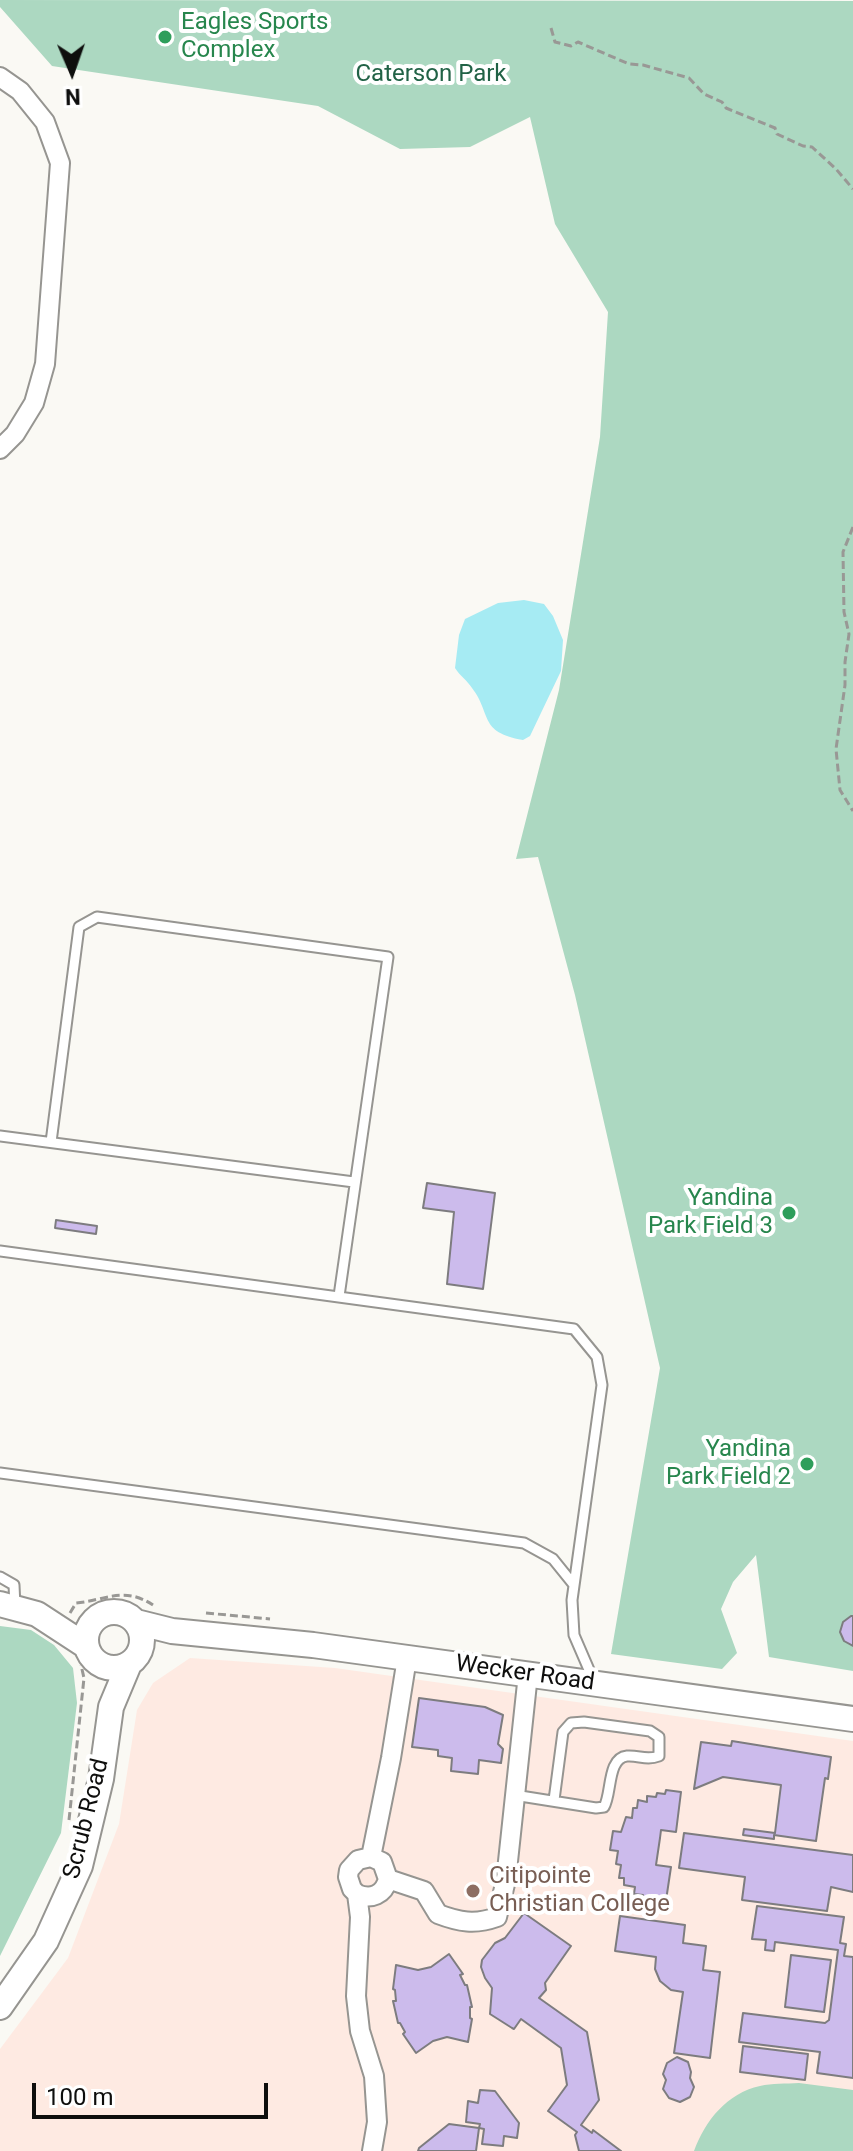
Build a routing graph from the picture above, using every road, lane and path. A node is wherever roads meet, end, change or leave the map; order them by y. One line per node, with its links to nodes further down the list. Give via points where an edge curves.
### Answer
1 (551, 28): 3 (path, via 555,42 578,42 629,64 689,78 726,108 812,147)
2 (0, 77): 4 (street, via 20,91 45,122 60,163 45,364 34,403)
3 (853, 189)
4 (0, 449)
5 (853, 527): 6 (path, via 843,552 849,634 836,749 840,790)
6 (853, 811)
7 (0, 1136): 8 (lane)
8 (51, 1142): 9 (lane); 9 (lane, via 79,927 97,917 388,957)
9 (354, 1182): 11 (lane)
10 (0, 1251): 11 (lane)
11 (339, 1296): 14 (lane, via 574,1329 597,1357 602,1385)
12 (0, 1473): 14 (lane, via 524,1543 553,1559)
13 (0, 1577): 15 (lane, via 14,1585)
14 (574, 1585): 23 (lane, via 574,1635)
15 (18, 1608): 16 (street, Wecker Road); 19 (street, Wecker Road)
16 (100, 1615): 17 (street, Wecker Road, via 119,1612); 19 (street, via 88,1629)
17 (136, 1622): 18 (street, Wecker Road); 21 (street, via 143,1640)
18 (196, 1634): 20 (street, Wecker Road); 21 (street, Wecker Road)
19 (91, 1654): 21 (street, Wecker Road, via 111,1669); 25 (street, Scrub Road)
20 (407, 1658): 22 (street, Wecker Road); 30 (street)
21 (133, 1661): 25 (street, Scrub Road)
22 (528, 1674): 23 (street, Wecker Road); 27 (street)
23 (595, 1684): 26 (street, Wecker Road)
24 (83, 1698): 29 (path)
25 (111, 1707): 33 (street, Scrub Road, via 80,1866 46,1941)
26 (853, 1719)
27 (514, 1795): 28 (lane); 31 (street, via 497,1917 480,1923 457,1921 438,1914 424,1891)
28 (554, 1800): 28 (lane, via 563,1732 571,1723 650,1731 659,1737 659,1756 619,1759 604,1807)
29 (69, 1822)
30 (371, 1857): 31 (street, via 382,1862); 32 (street, via 358,1860 349,1870 349,1883)
31 (388, 1879): 32 (street, via 377,1895)
32 (357, 1894): 34 (street, via 356,1996 374,2076 377,2122)
33 (0, 2007)
34 (372, 2151)

